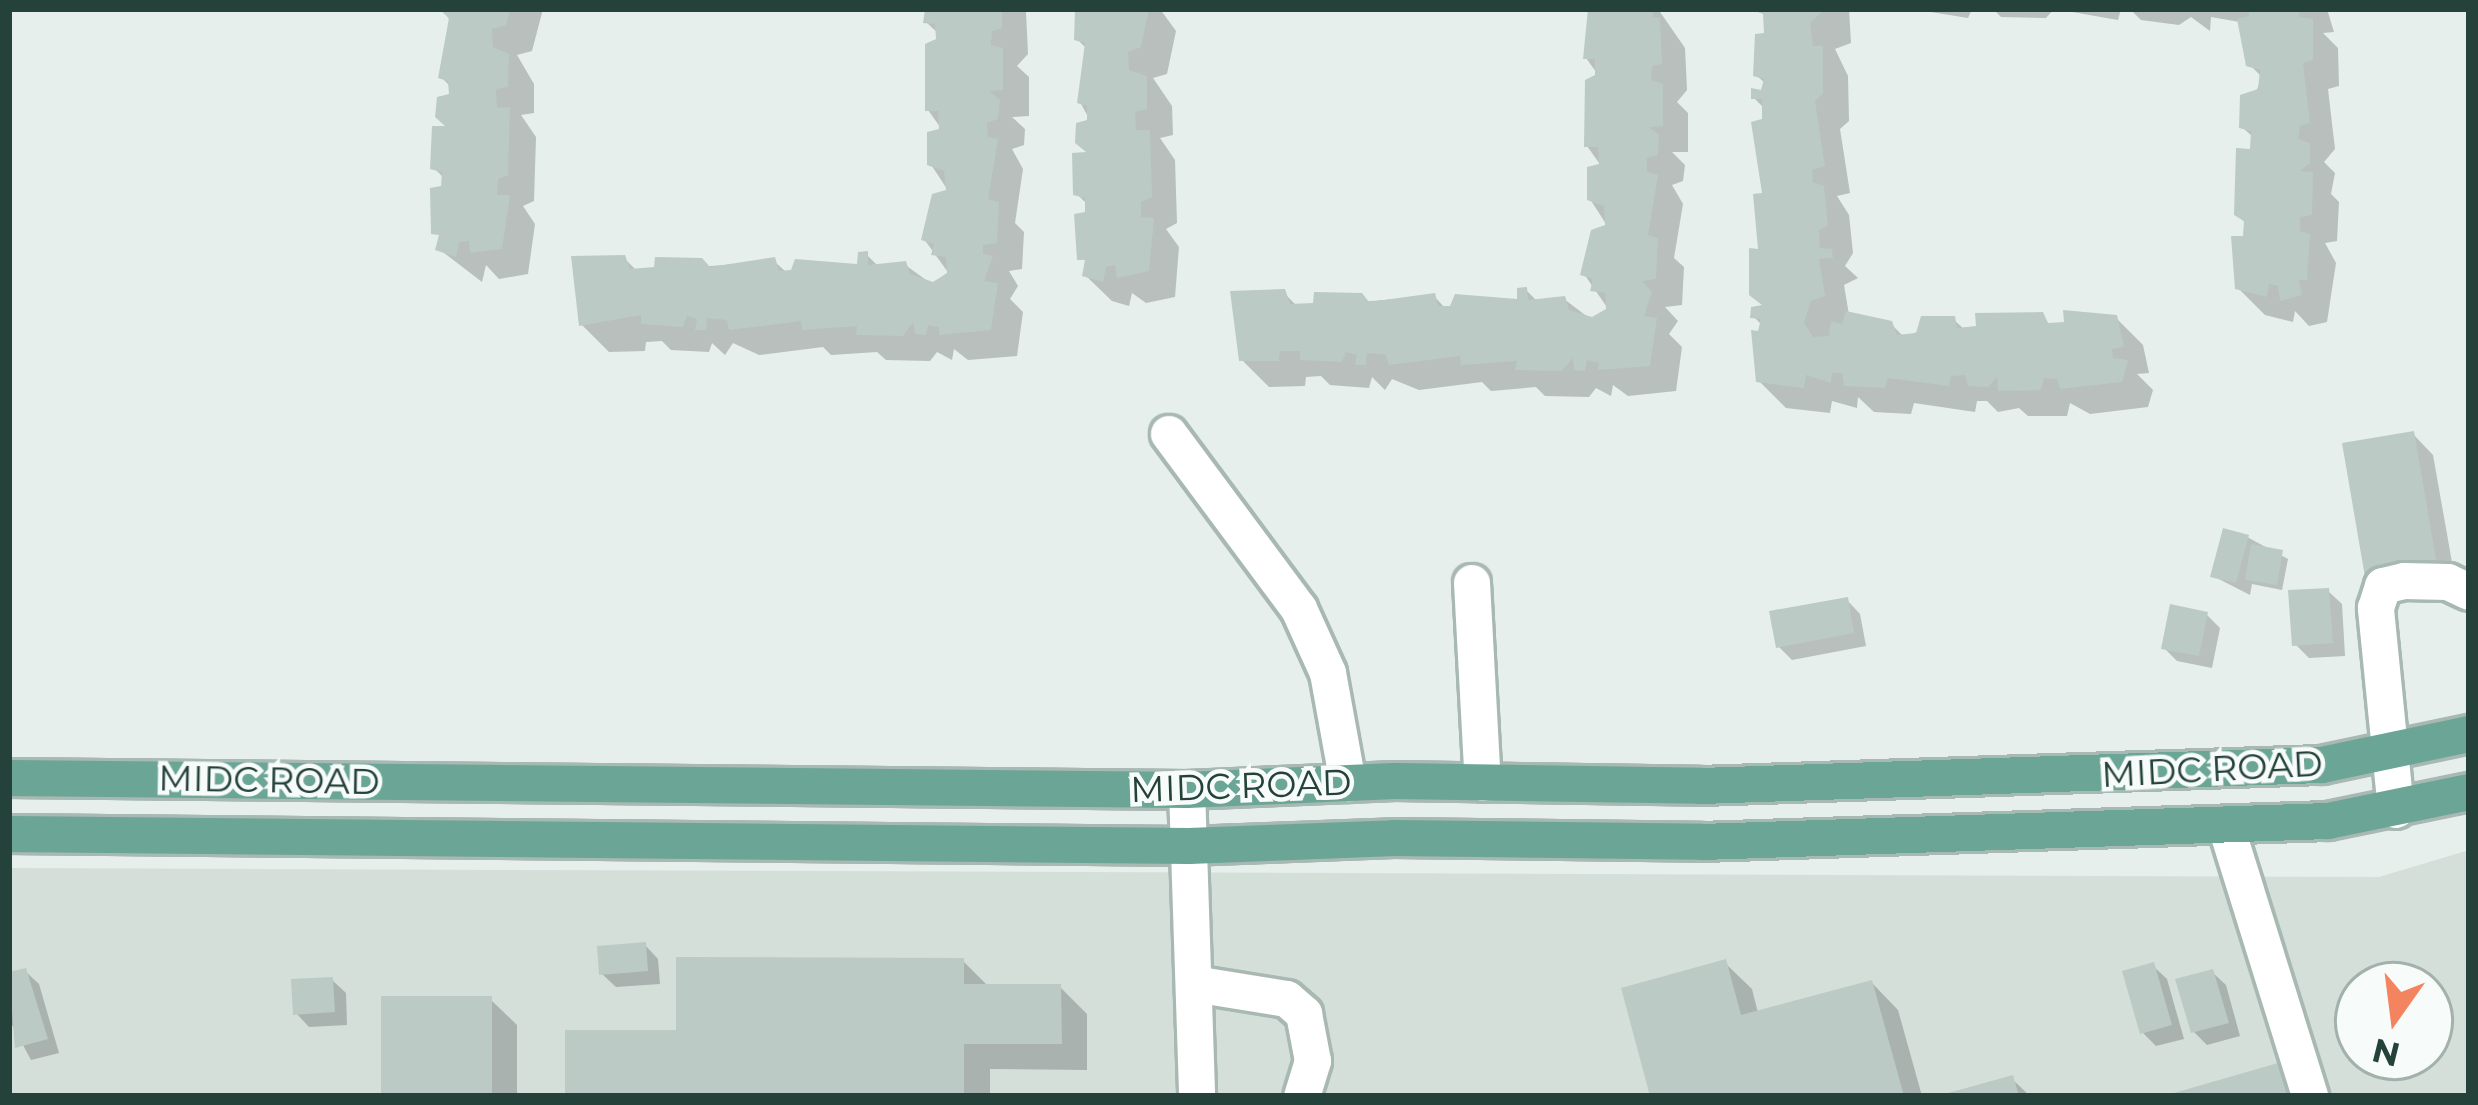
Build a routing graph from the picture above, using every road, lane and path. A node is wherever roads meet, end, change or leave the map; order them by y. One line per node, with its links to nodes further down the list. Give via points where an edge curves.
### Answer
1 (1169, 434): 7 (street, via 1299,609 1328,673)
2 (1472, 583): 8 (street)
3 (2469, 592): 5 (street, via 2448,582 2384,586 2376,608)
4 (2469, 734): 5 (main road, MIDC ROAD)
5 (2392, 753): 8 (main road, MIDC ROAD, via 2322,766 2016,780); 11 (street)
6 (9, 778): 9 (main road, MIDC ROAD)
7 (1348, 783): 8 (main road, MIDC ROAD); 9 (main road, MIDC ROAD)
8 (1483, 783)
9 (1187, 790): 14 (street)
10 (2469, 792): 11 (main road, MIDC ROAD)
11 (2396, 810): 12 (main road, MIDC ROAD)
12 (2226, 826): 14 (main road, MIDC ROAD); 18 (street)
13 (9, 834): 14 (main road, MIDC ROAD)
14 (1190, 846): 15 (street)
15 (1194, 984): 16 (street); 17 (street, via 1287,999 1304,1013 1313,1061)
16 (1198, 1096)
17 (1301, 1096)
18 (2310, 1096)

